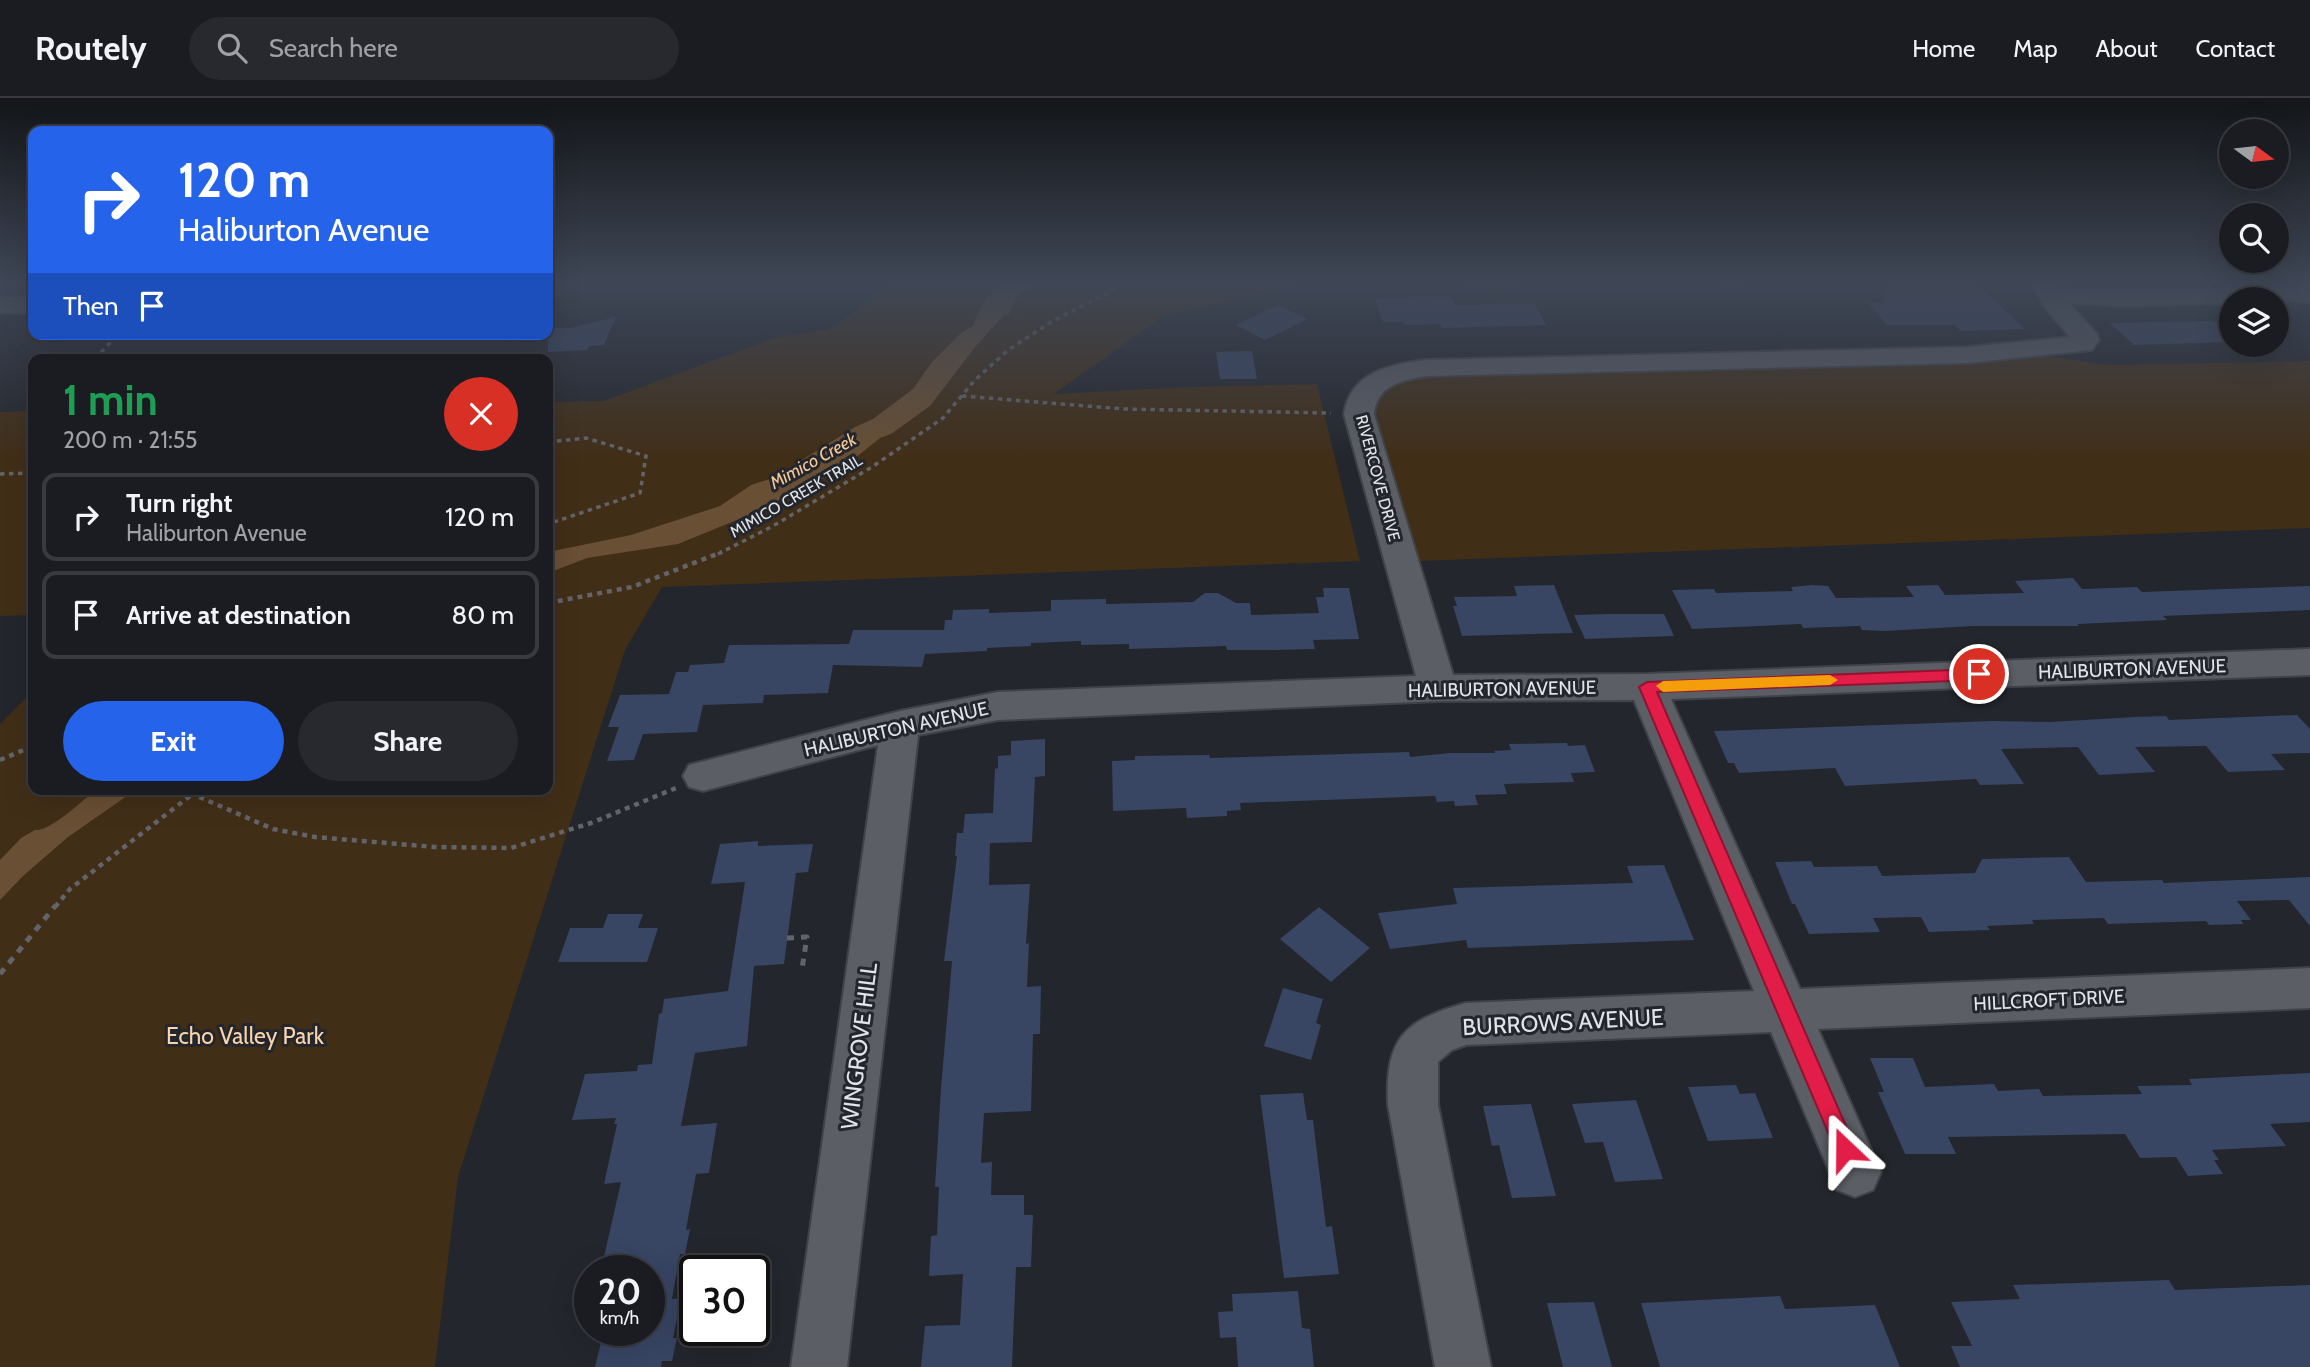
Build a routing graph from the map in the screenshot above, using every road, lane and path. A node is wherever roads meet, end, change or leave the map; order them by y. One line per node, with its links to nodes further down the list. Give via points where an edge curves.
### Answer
1 (1022, 341): 3 (path, MIMICO CREEK TRAIL)
2 (2084, 341): 4 (street, RIVERCOVE DRIVE, via 1967,355 1427,368 1379,381 1363,395)
3 (961, 396): 4 (path, via 1124,409); 9 (path, MIMICO CREEK TRAIL, via 943,418 872,467 708,559 632,587)
4 (1359, 414): 12 (street, RIVERCOVE DRIVE)
5 (553, 441): 8 (path, via 586,438 646,456 640,493)
6 (28, 473): 7 (path)
7 (0, 474)
8 (553, 522)
9 (553, 602)
10 (2310, 662): 11 (street, HALIBURTON AVENUE)
11 (1647, 687): 12 (street, HALIBURTON AVENUE); 23 (street)
12 (1438, 688): 13 (street, HALIBURTON AVENUE, via 998,706)
13 (900, 725): 16 (street, HALIBURTON AVENUE); 25 (street, WINGROVE HILL)
14 (28, 748): 15 (path)
15 (0, 760)
16 (703, 776): 18 (path, via 591,823 511,848 315,837 272,829)
17 (190, 795): 21 (path, via 70,888)
18 (193, 795)
19 (787, 938): 20 (path, via 807,937)
20 (803, 969)
21 (0, 974)
22 (2310, 988): 23 (street, HILLCROFT DRIVE)
23 (1788, 1012): 24 (street); 26 (street, BURROWS AVENUE, via 1465,1024 1440,1030 1419,1047 1410,1073 1413,1105)
24 (1855, 1172)
25 (818, 1367)
26 (1463, 1367)

